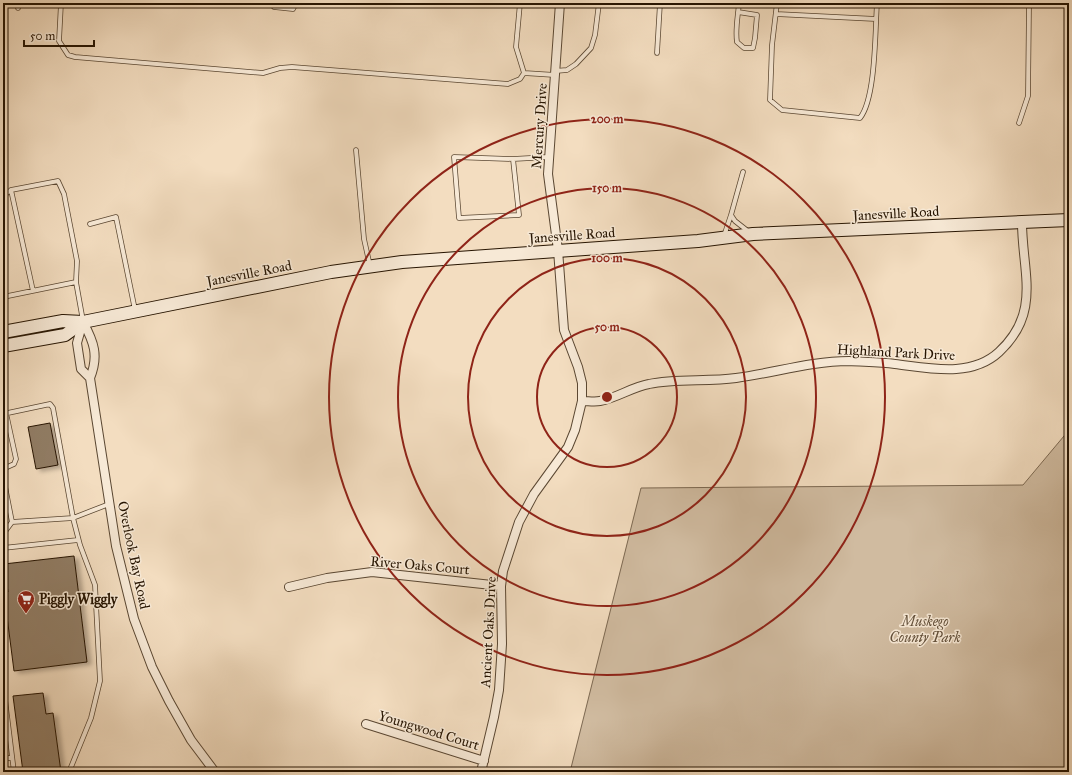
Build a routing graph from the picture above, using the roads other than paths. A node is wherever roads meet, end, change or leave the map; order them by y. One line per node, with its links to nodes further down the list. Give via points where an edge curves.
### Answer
1 (61, 3): 16 (lane, via 59,41 68,55 75,57 263,73 292,67 508,84 520,79)
2 (270, 3): 3 (lane, via 274,7 293,9)
3 (296, 3)
4 (520, 3): 16 (lane, via 516,47)
5 (560, 3): 17 (street, Mercury Drive)
6 (598, 3): 17 (lane, via 591,48 576,64)
7 (660, 3): 15 (lane)
8 (739, 3): 12 (lane)
9 (777, 3): 13 (lane)
10 (877, 3): 14 (lane)
11 (1029, 3): 18 (lane, via 1028,96)
12 (738, 12): 12 (lane, via 737,42 744,48 753,48 757,15)
13 (776, 14): 14 (lane); 14 (lane, via 770,100 782,110 860,118 865,112 870,94)
14 (876, 19)
15 (657, 53)
16 (524, 73): 17 (lane)
17 (555, 73): 20 (street, Mercury Drive)
18 (1019, 123)
19 (356, 150): 32 (lane, via 364,239)
20 (549, 157): 21 (lane); 31 (street, Mercury Drive, via 548,174)
21 (513, 159): 21 (lane, via 454,157 459,218 519,215)
22 (743, 172): 25 (lane)
23 (11, 190): 24 (lane); 33 (lane, via 58,181 64,194 78,261); 34 (lane)
24 (3, 196)
25 (731, 215): 29 (lane); 30 (lane)
26 (1069, 220): 27 (main road, Janesville Road)
27 (1022, 222): 29 (main road, Janesville Road); 41 (street, Highland Park Drive, via 1027,296 1024,314 1019,328 1010,341 983,363 952,369 885,363 830,362 736,378 649,384 599,401)
28 (90, 224): 36 (lane, via 116,217)
29 (753, 234): 30 (main road, Janesville Road)
30 (723, 239): 31 (main road, Janesville Road)
31 (558, 250): 32 (main road, Janesville Road); 41 (street, Ancient Oaks Drive, via 564,330 582,382)
32 (370, 266): 36 (main road, Janesville Road)
33 (76, 282): 34 (lane); 37 (lane)
34 (33, 291): 35 (lane)
35 (3, 297)
36 (136, 312): 37 (main road, Janesville Road)
37 (83, 322): 38 (main road, Janesville Road, via 63,321); 39 (main road, Janesville Road, via 65,335); 40 (street, Overlook Bay Road, via 92,340 96,365); 40 (street, Overlook Bay Road, via 77,343 81,369)
38 (3, 332)
39 (3, 346)
40 (90, 378): 45 (street, Overlook Bay Road)
41 (582, 401): 53 (street, Ancient Oaks Drive, via 568,447 534,494 518,522)
42 (5, 413): 43 (lane, via 16,460 14,464); 48 (lane, via 50,404 53,408)
43 (3, 469)
44 (3, 476): 46 (lane)
45 (110, 504): 48 (lane); 60 (street, Overlook Bay Road, via 124,583 146,652 180,722)
46 (9, 506): 47 (lane); 49 (lane)
47 (3, 507)
48 (73, 518): 49 (lane); 51 (lane)
49 (12, 522): 50 (lane)
50 (3, 534)
51 (78, 540): 52 (lane); 62 (lane, via 95,585 100,681 91,718)
52 (3, 548)
53 (501, 586): 54 (street, River Oaks Court, via 372,572 346,574); 59 (street, Ancient Oaks Drive, via 502,644 499,690)
54 (289, 587)
55 (3, 683): 58 (lane)
56 (366, 724): 59 (street, Youngwood Court)
57 (3, 758): 58 (lane)
58 (12, 758): 61 (lane)
59 (484, 761): 63 (street, Ancient Oaks Drive)
60 (211, 771)
61 (14, 772)
62 (69, 772)
63 (481, 772)

